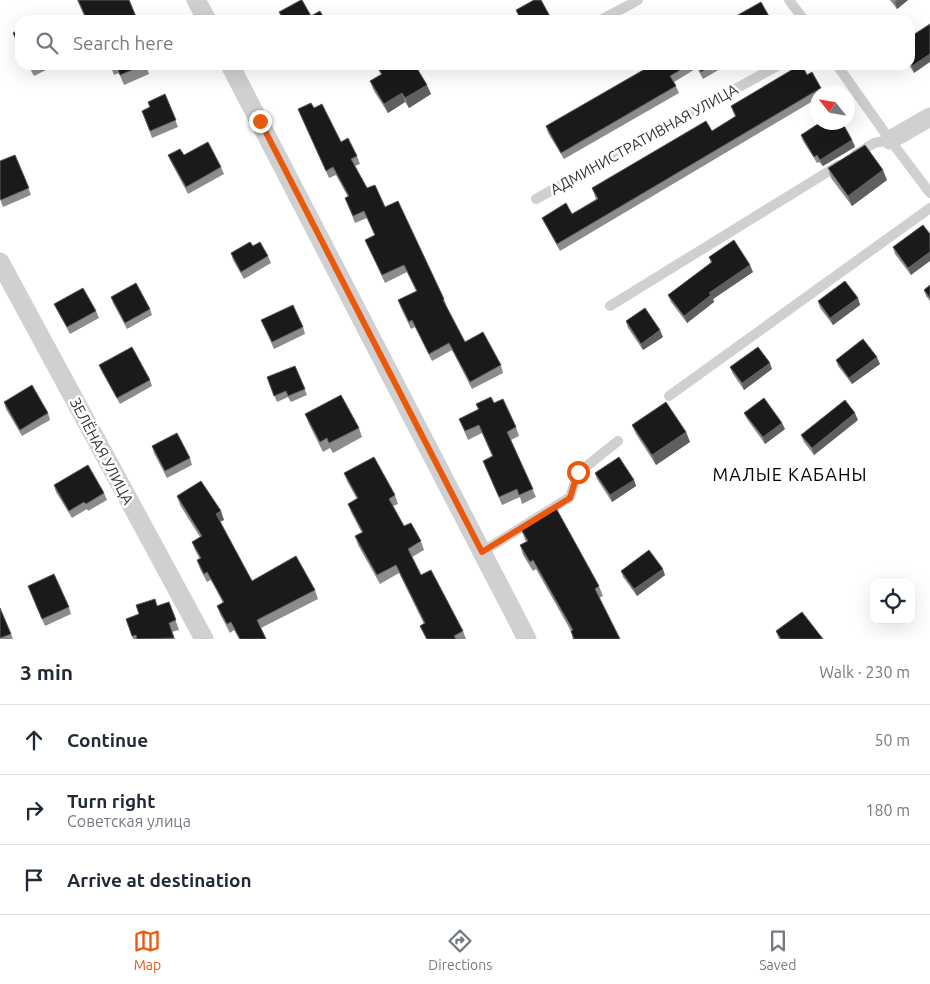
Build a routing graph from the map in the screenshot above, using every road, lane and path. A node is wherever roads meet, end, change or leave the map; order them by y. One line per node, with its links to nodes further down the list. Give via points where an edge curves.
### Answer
1 (196, 0): 4 (street)
2 (638, 0): 5 (lane)
3 (789, 0): 6 (lane)
4 (204, 15)
5 (610, 15)
6 (800, 15)
7 (233, 70): 19 (street)
8 (770, 70): 13 (lane, АДМИНИСТРАТИВНАЯ УЛИЦА)
9 (841, 70): 11 (lane)
10 (930, 117): 11 (street)
11 (890, 140): 12 (lane); 16 (lane, via 874,143)
12 (930, 193)
13 (536, 199)
14 (930, 208): 17 (lane)
15 (0, 262): 20 (street, ЗЕЛЁНАЯ УЛИЦА)
16 (610, 306)
17 (669, 396)
18 (618, 441): 19 (lane, via 578,472 570,498)
19 (482, 552): 21 (street)
20 (204, 639)
21 (527, 639)

